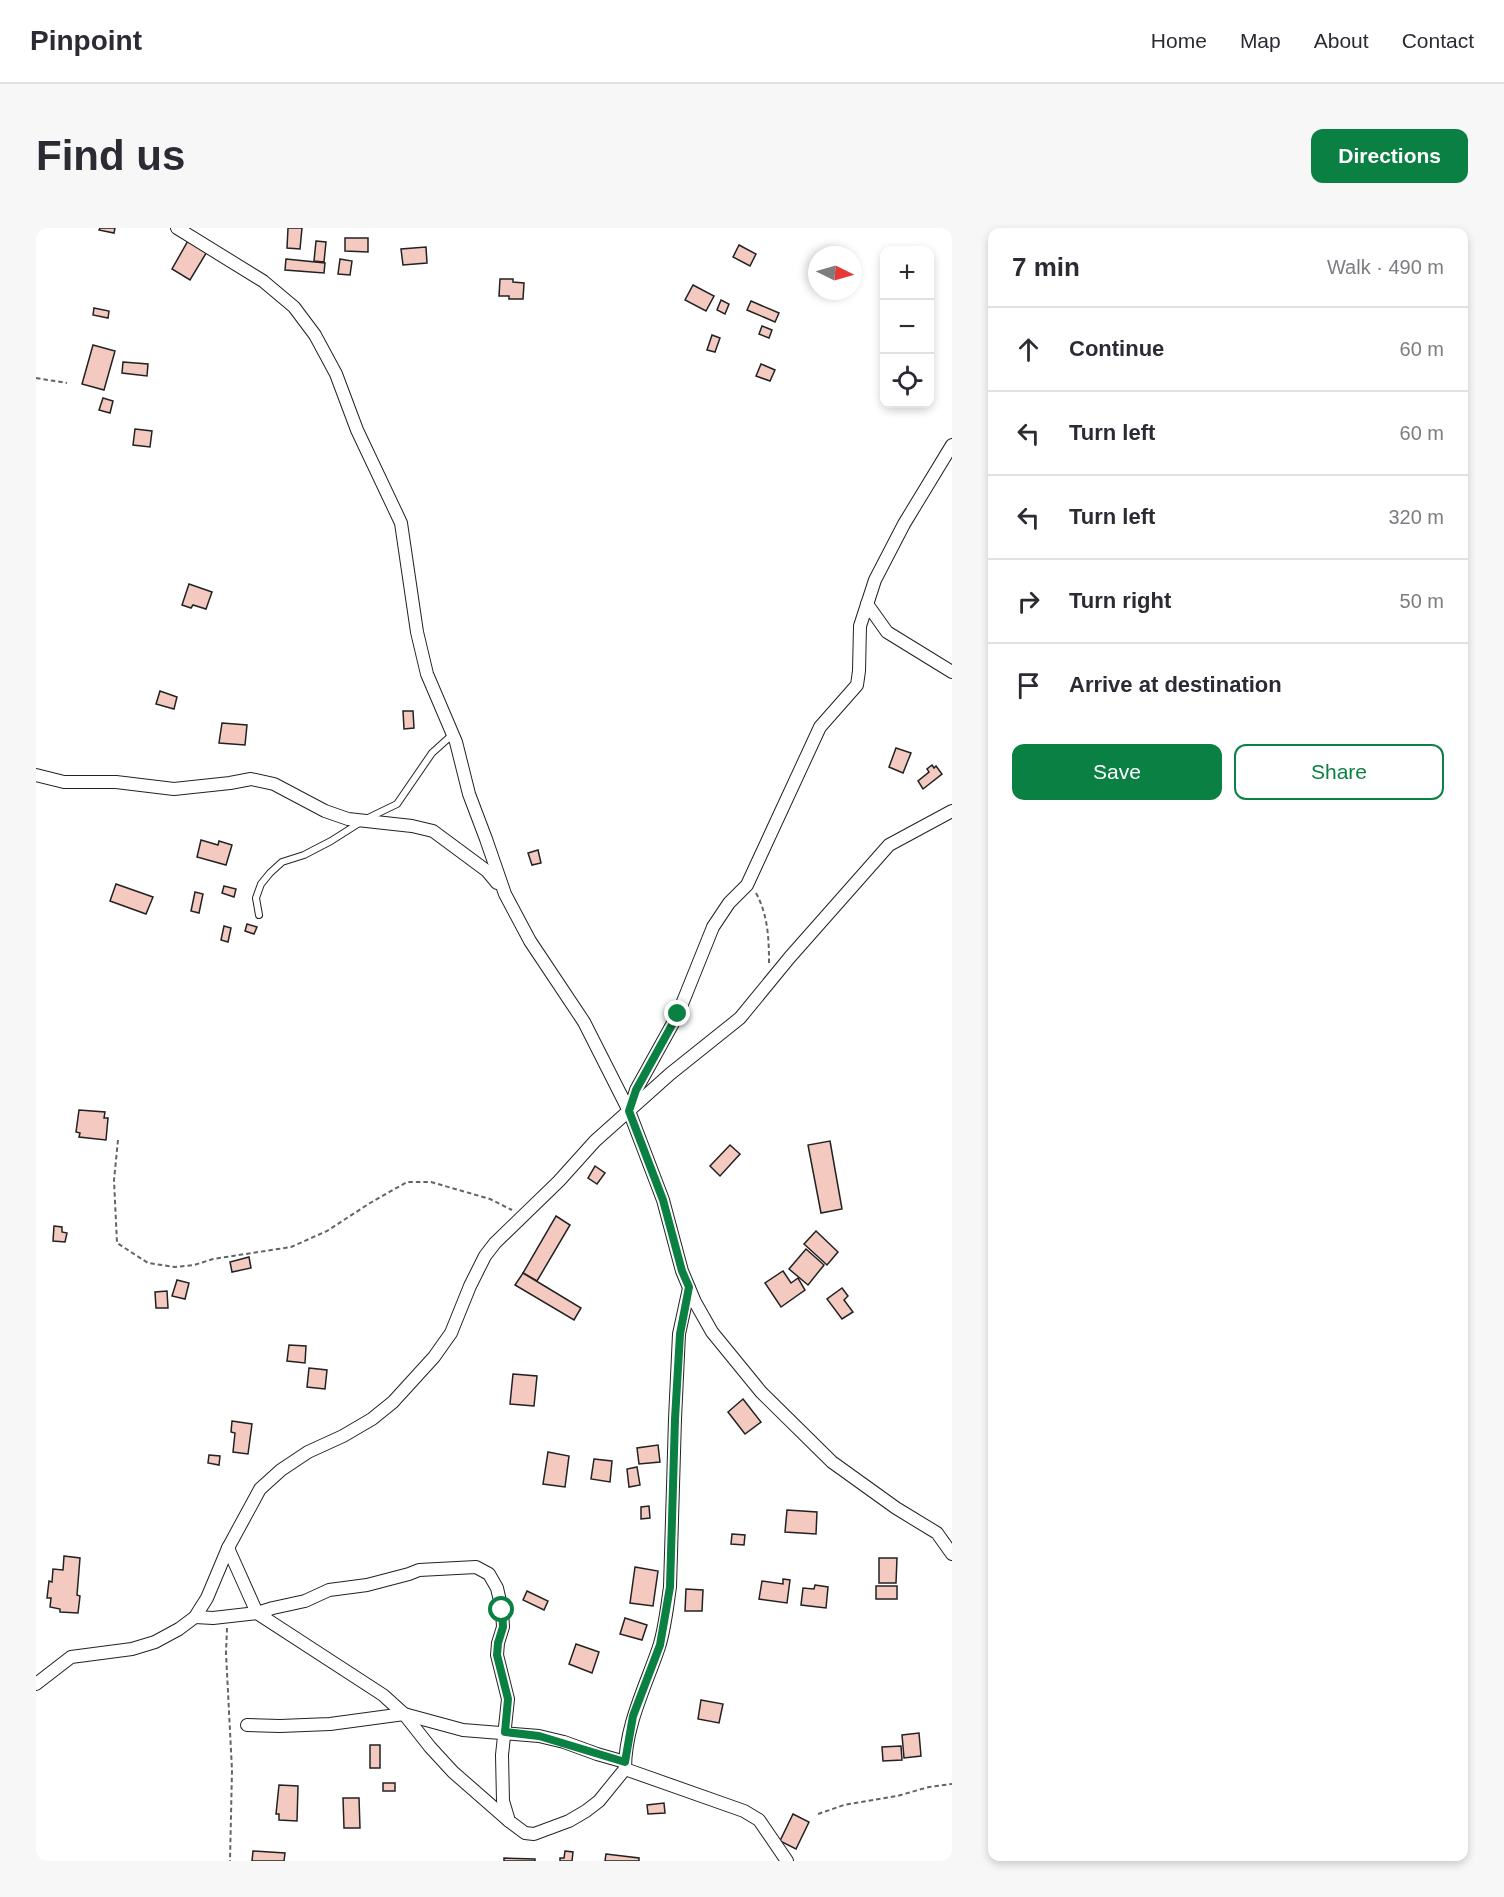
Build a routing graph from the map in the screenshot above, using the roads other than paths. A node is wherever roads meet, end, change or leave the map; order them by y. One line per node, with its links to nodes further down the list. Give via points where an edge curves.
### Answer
1 (177, 228): 5 (street, via 263,281 294,307 315,335 401,523 427,674)
2 (952, 444): 3 (street, via 904,524)
3 (867, 604): 4 (street, via 887,632); 11 (street, via 860,626 857,685 820,727 749,880 713,927 678,1014 636,1090)
4 (952, 672)
5 (452, 735): 8 (lane, via 432,753 397,804); 9 (street)
6 (36, 775): 8 (street, via 64,782 116,782 174,789 251,779 274,784 325,811)
7 (952, 811): 11 (street, via 889,845 740,1018)
8 (364, 820): 9 (street, via 434,831 487,871); 10 (lane, via 331,842 282,862 261,884 256,898)
9 (504, 894): 11 (street, via 584,1022)
10 (259, 915)
11 (629, 1111): 12 (street, via 663,1200); 13 (street, via 495,1243 470,1286 451,1333 393,1402 372,1419 281,1470 260,1490)
12 (689, 1287): 14 (street, via 712,1332 761,1392 832,1462 937,1533); 21 (street, via 680,1334 667,1612 660,1645 633,1716)
13 (228, 1548): 15 (street); 16 (street)
14 (952, 1554)
15 (257, 1613): 16 (street); 18 (street, via 374,1688); 20 (street, via 305,1601 329,1590 368,1585 419,1570 476,1567 489,1574 502,1610 497,1655 508,1699)
16 (195, 1617): 17 (street, via 155,1642 71,1657)
17 (36, 1684)
18 (404, 1714): 19 (street, via 330,1724); 20 (street, via 463,1730); 22 (street, via 453,1772)
19 (247, 1725)
20 (505, 1732): 21 (street, via 539,1736); 22 (street, via 503,1801)
21 (625, 1766): 22 (street, via 599,1801 569,1821 534,1834 525,1833); 23 (street, via 744,1811 759,1820)
22 (509, 1821)
23 (787, 1861)

